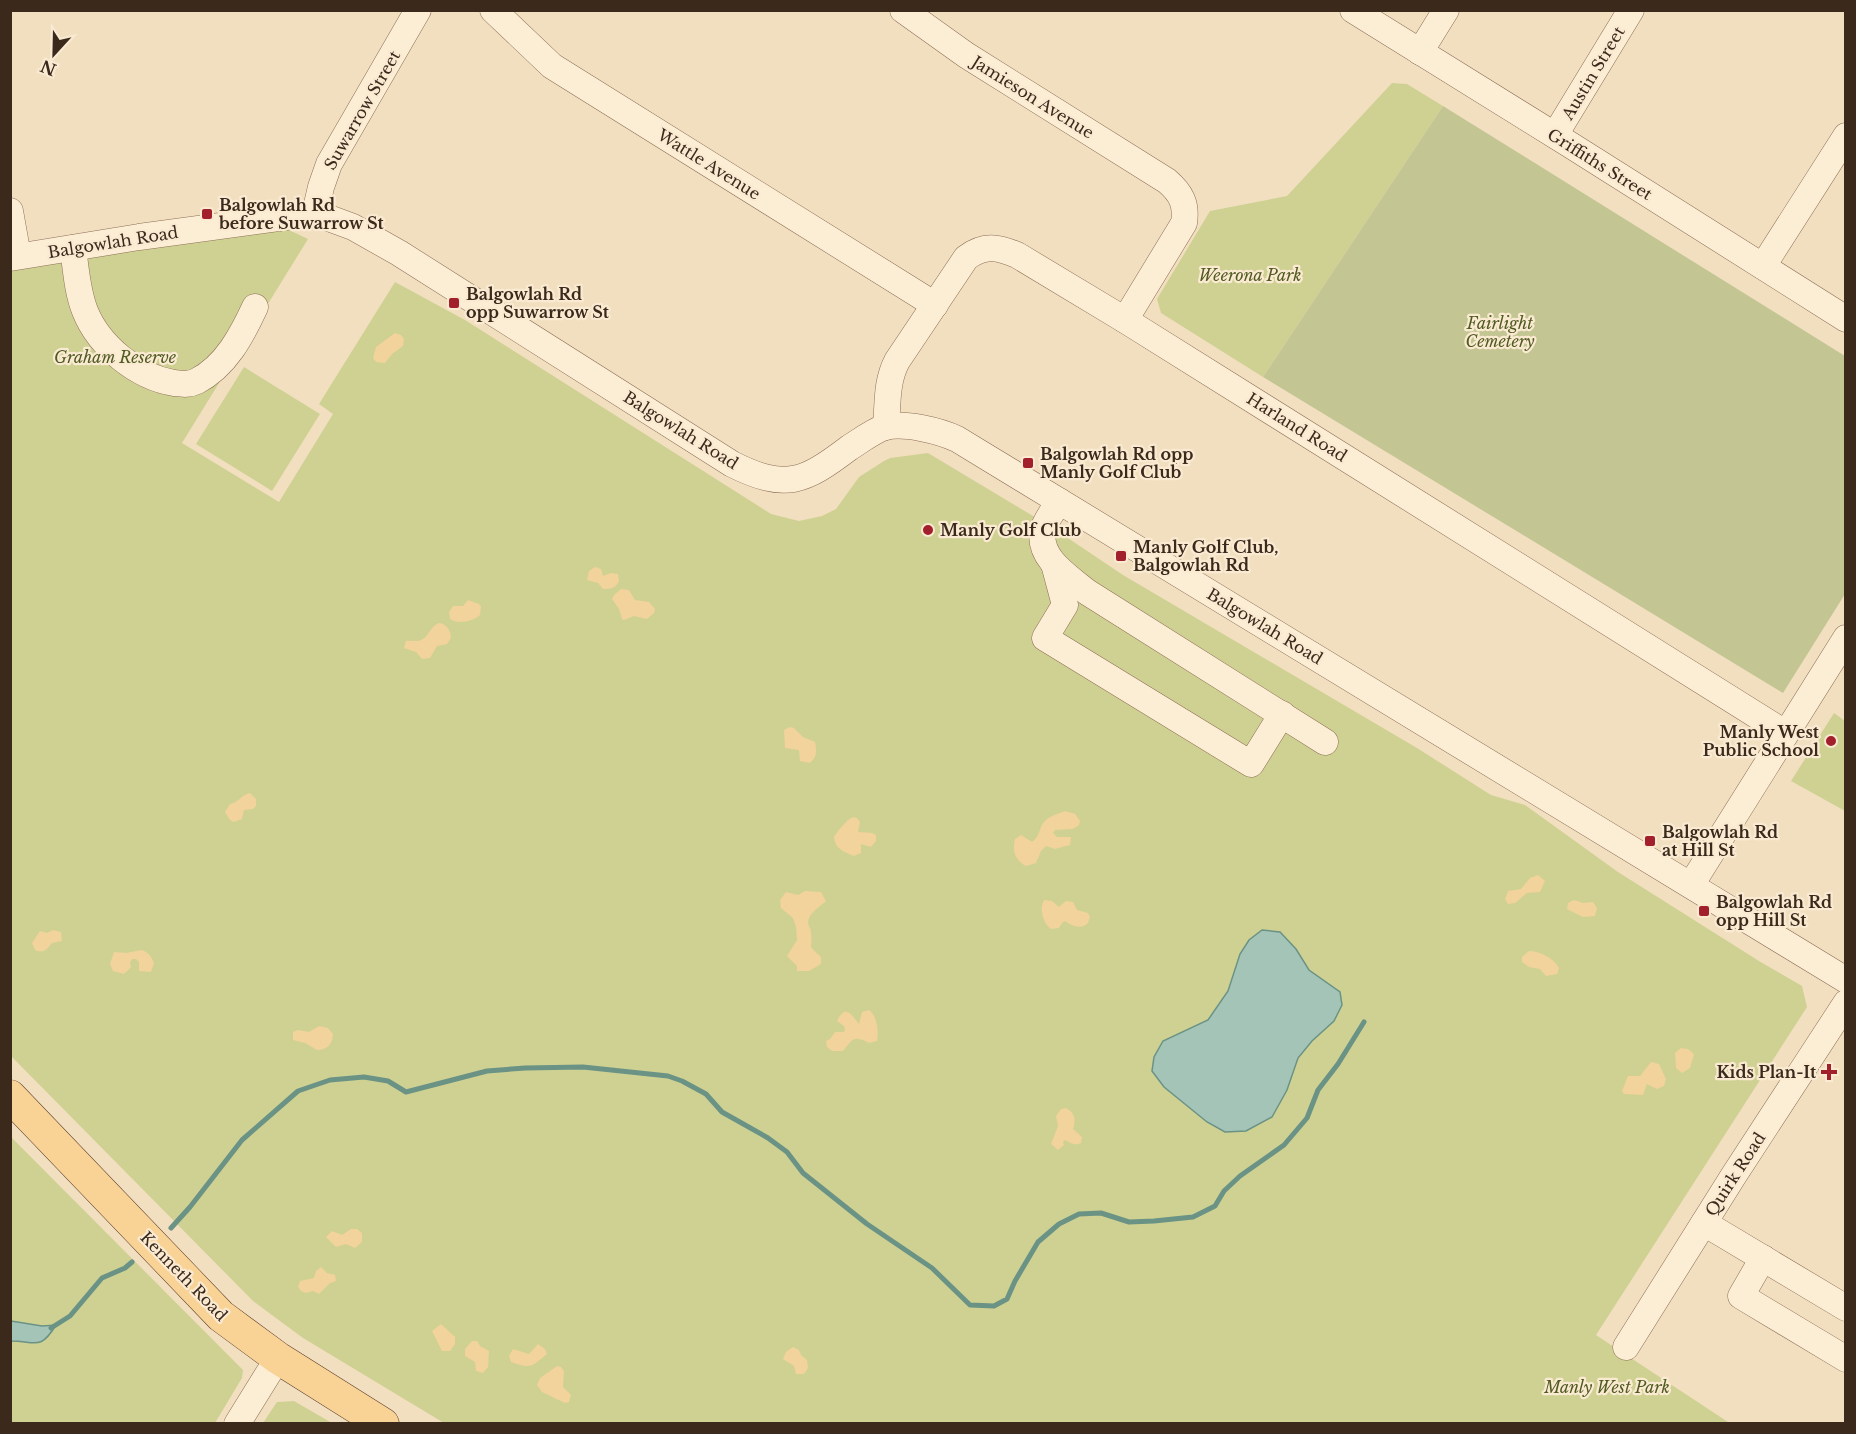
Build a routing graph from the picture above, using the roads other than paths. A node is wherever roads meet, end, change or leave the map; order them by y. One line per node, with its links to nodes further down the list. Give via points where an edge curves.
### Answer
1 (418, 10): 11 (street, Suwarrow Street, via 329,164)
2 (492, 10): 15 (street, Wattle Avenue, via 552,66)
3 (903, 10): 18 (street, Jamieson Avenue, via 966,55 1178,190 1184,200 1184,224)
4 (1353, 10): 7 (street, Griffiths Street)
5 (1446, 10): 7 (street)
6 (1631, 10): 8 (street, Austin Street)
7 (1420, 52): 8 (street, Griffiths Street)
8 (1555, 135): 14 (street, Griffiths Street)
9 (1845, 136): 14 (street)
10 (10, 211): 13 (street)
11 (315, 213): 12 (street, Balgowlah Road); 19 (street, Balgowlah Road, via 352,227 399,253 732,464 754,474 789,480 809,475)
12 (73, 248): 13 (street, Balgowlah Road); 16 (street, via 79,290 93,326 131,365 165,381 186,384 203,377 238,341)
13 (14, 257)
14 (1762, 266): 17 (street, Griffiths Street)
15 (935, 305): 18 (street, Harland Road, via 966,258 975,251 993,247 1017,255); 19 (street, Harland Road, via 891,372)
16 (255, 307)
17 (1845, 319)
18 (1125, 320): 24 (street, Harland Road)
19 (886, 427): 20 (street, Balgowlah Road, via 945,433)
20 (1059, 501): 21 (street, via 1043,530 1044,549); 26 (street, Balgowlah Road)
21 (1054, 564): 23 (street, via 1087,592); 23 (street, via 1065,605 1045,638 1251,764)
22 (1845, 638): 24 (street)
23 (1282, 714): 25 (street)
24 (1785, 733): 26 (street)
25 (1326, 742)
26 (1691, 885): 27 (street, Balgowlah Road)
27 (1845, 980)
28 (1845, 1003): 30 (street, Quirk Road)
29 (10, 1096): 34 (main road, Kenneth Road, via 222,1316)
30 (1704, 1223): 31 (street); 33 (street, Quirk Road)
31 (1763, 1258): 32 (street); 35 (street, via 1741,1296)
32 (1845, 1308)
33 (1626, 1347)
34 (278, 1358): 36 (street); 37 (main road, Kenneth Road)
35 (1845, 1359)
36 (237, 1424)
37 (383, 1424)

